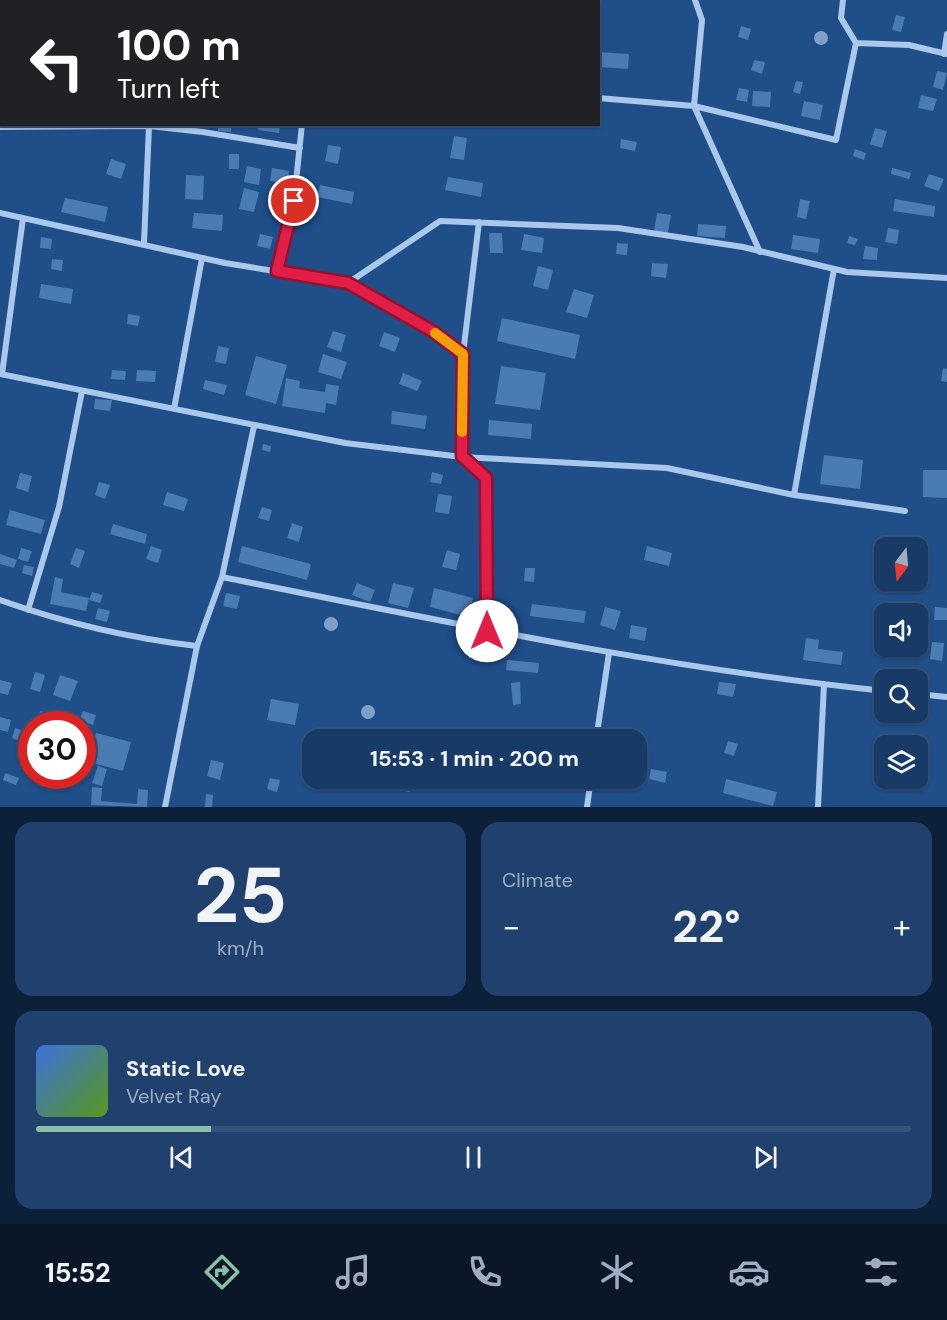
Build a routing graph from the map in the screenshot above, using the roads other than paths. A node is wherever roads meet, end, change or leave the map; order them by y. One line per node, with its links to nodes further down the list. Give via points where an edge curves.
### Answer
1 (695, 0): 7 (street, via 702,20)
2 (843, 0): 4 (street, via 841,18)
3 (947, 34): 5 (street)
4 (856, 43): 5 (street, via 909,45); 7 (street, via 836,140)
5 (945, 54)
6 (600, 98): 7 (street)
7 (694, 106): 16 (street)
8 (149, 126): 10 (street); 11 (street); 15 (street)
9 (302, 126): 11 (street)
10 (0, 127)
11 (300, 148): 19 (street, via 294,201)
12 (0, 213): 13 (street)
13 (23, 218): 15 (street); 23 (street)
14 (479, 222): 16 (street, via 618,228); 21 (street, via 440,221); 22 (street)
15 (144, 243): 17 (street)
16 (760, 252): 18 (street)
17 (202, 258): 19 (street); 25 (street)
18 (834, 269): 20 (street); 28 (street)
19 (277, 271): 21 (street)
20 (947, 278)
21 (348, 283): 22 (street, via 434,332)
22 (463, 354): 27 (street)
23 (1, 374): 24 (street)
24 (82, 391): 25 (street); 32 (street, via 59,507)
25 (174, 409): 26 (street)
26 (254, 426): 27 (street); 30 (street)
27 (462, 456): 28 (street, via 667,468); 33 (street, via 486,478)
28 (794, 495): 29 (street)
29 (905, 511)
30 (222, 577): 33 (street); 34 (street)
31 (0, 600): 32 (street)
32 (28, 610): 34 (street, via 135,639)
33 (487, 631): 35 (street)
34 (197, 646): 42 (street)
35 (609, 653): 36 (street); 40 (street)
36 (824, 684): 37 (street); 44 (street)
37 (874, 689)
38 (928, 695): 39 (street)
39 (947, 697)
40 (598, 729)
41 (589, 789): 43 (street)
42 (165, 807)
43 (587, 807)
44 (818, 807)

